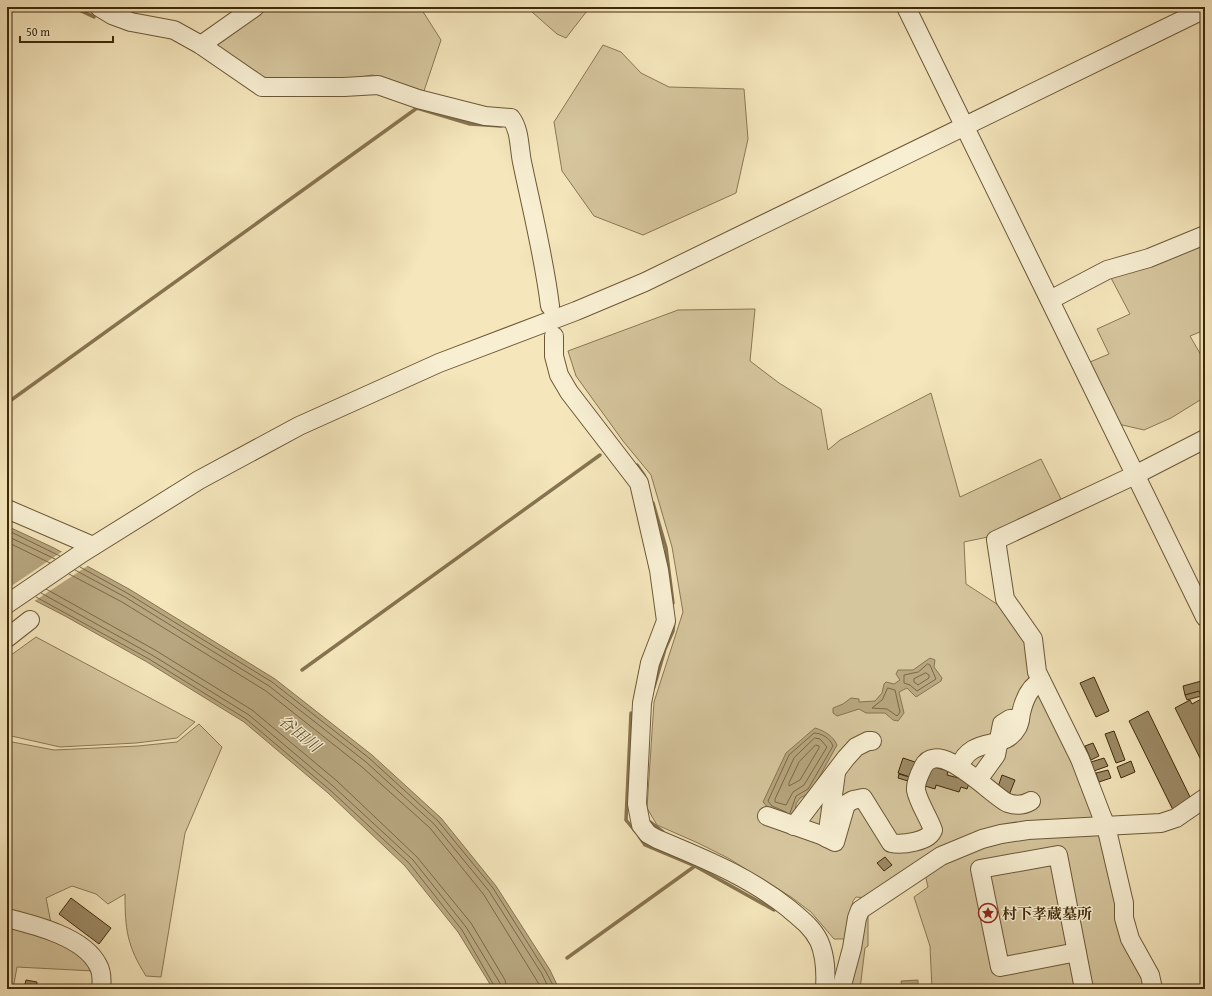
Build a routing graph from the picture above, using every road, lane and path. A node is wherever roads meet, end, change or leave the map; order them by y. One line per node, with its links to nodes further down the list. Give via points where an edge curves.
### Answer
1 (99, 7): 5 (street, via 131,22 174,30)
2 (255, 7): 5 (street)
3 (906, 7): 6 (street)
4 (1205, 9): 6 (street)
5 (201, 45): 9 (street, via 262,87 378,85 418,99 477,114 511,118 515,123 542,253)
6 (965, 126): 8 (street); 14 (street, via 645,282 439,363 299,426 199,480)
7 (1205, 236): 8 (street, via 1149,258 1107,270)
8 (1050, 300): 12 (street)
9 (550, 306)
10 (554, 336): 34 (street, via 554,356 558,375 568,392 639,483 659,570 666,621 650,663 642,703 637,804 641,825 648,834 657,839 726,868 770,894 803,920 819,942 825,958)
11 (1205, 439): 12 (street)
12 (1135, 475): 16 (street); 19 (street, via 996,540 1005,599 1033,640 1037,672)
13 (7, 509): 14 (street)
14 (87, 550): 15 (street)
15 (8, 603)
16 (1205, 617)
17 (30, 620): 18 (street)
18 (7, 638)
19 (1041, 681): 21 (street, via 1029,691 1017,729); 29 (street, via 1080,759)
20 (872, 741): 23 (street, via 856,747)
21 (998, 742): 22 (street, via 974,748 966,754); 24 (street, via 992,763)
22 (959, 767): 24 (street); 30 (street, via 945,761 930,760 921,770 916,790 933,830 926,838 891,843 863,798 846,804 835,842)
23 (836, 771): 28 (street); 30 (street)
24 (978, 780): 26 (street, via 1006,803 1020,805)
25 (1205, 798): 29 (street, via 1169,820)
26 (1031, 801)
27 (767, 816): 28 (street)
28 (794, 826): 30 (street)
29 (1106, 826): 35 (street, via 1001,834 970,843 927,865 860,910); 37 (street, via 1130,939 1150,975)
30 (827, 838)
31 (7, 918): 33 (street, via 57,934 91,954 101,972)
32 (1077, 952): 32 (street, via 1058,855 980,868 1000,966); 36 (street)
33 (101, 989)
34 (825, 989)
35 (841, 989)
36 (1084, 989)
37 (1153, 989)

